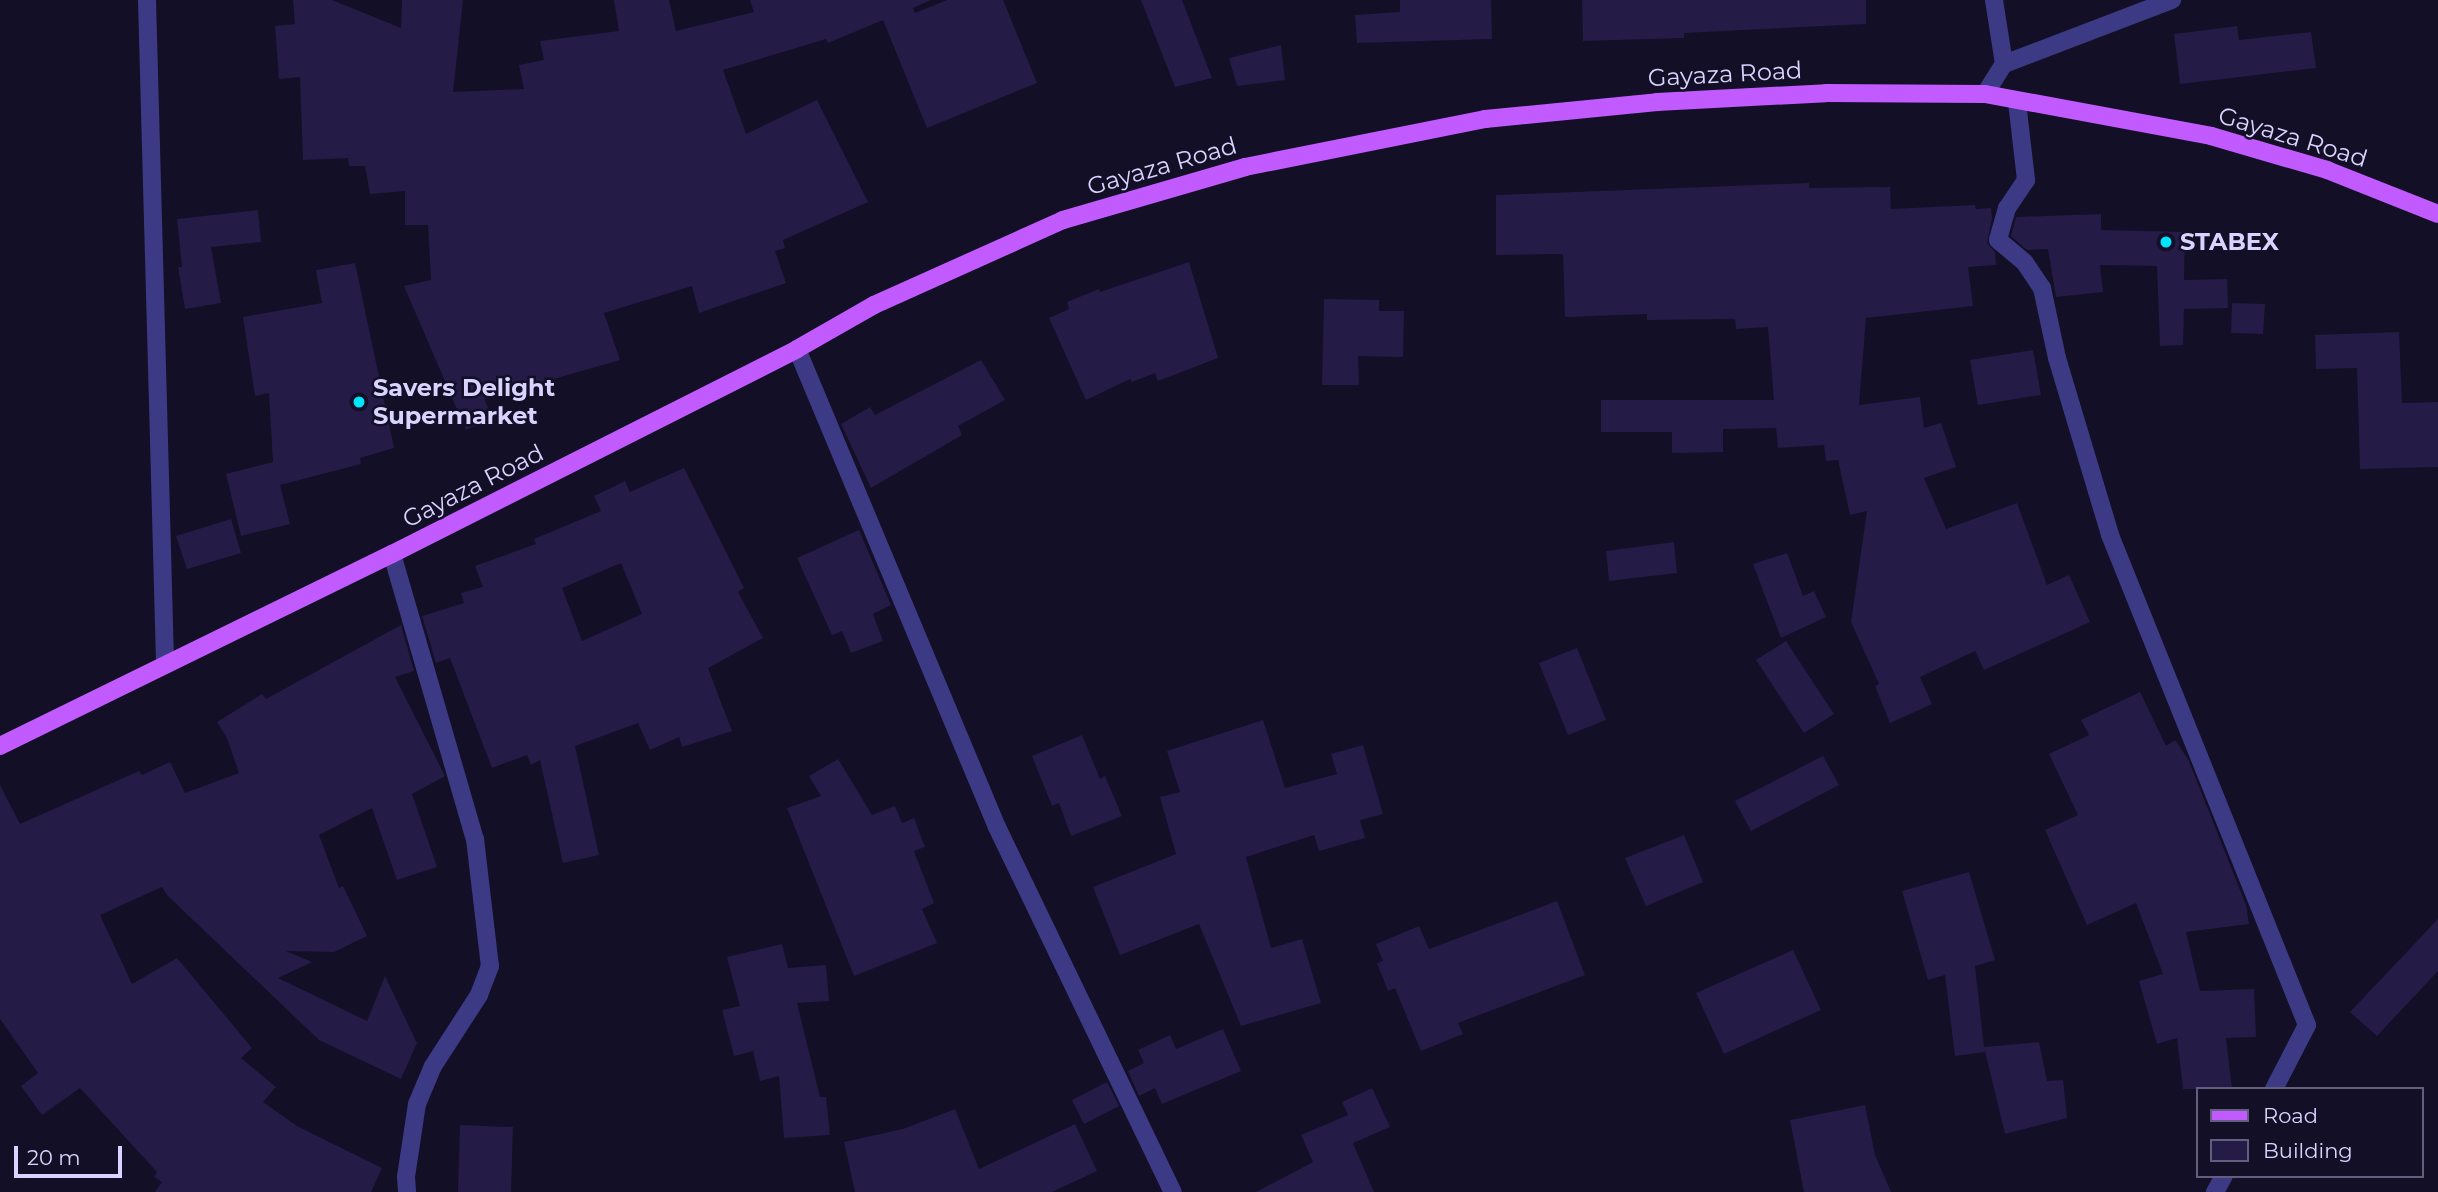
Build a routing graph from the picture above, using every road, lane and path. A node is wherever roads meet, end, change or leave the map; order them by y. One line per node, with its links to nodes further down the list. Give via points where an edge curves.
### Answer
1 (147, 0): 10 (street)
2 (1994, 0): 4 (street)
3 (2172, 0): 4 (street)
4 (2004, 64): 5 (street)
5 (1986, 94): 6 (main road, Gayaza Road); 8 (main road, Gayaza Road, via 1813,94 1657,102 1498,118 1245,167 1063,220 874,305)
6 (2017, 102): 7 (main road, Gayaza Road, via 2211,136 2327,170); 12 (street, via 2026,180 2007,208 1998,240 2025,263 2042,288 2057,358 2110,535 2307,1025)
7 (2438, 214)
8 (797, 349): 9 (main road, Gayaza Road); 14 (street, via 997,827)
9 (392, 554): 10 (main road, Gayaza Road); 13 (street, via 475,839 490,966 479,995 433,1066 417,1104)
10 (165, 663): 11 (main road, Gayaza Road)
11 (0, 746)
12 (2275, 1087)
13 (407, 1192)
14 (1173, 1192)

